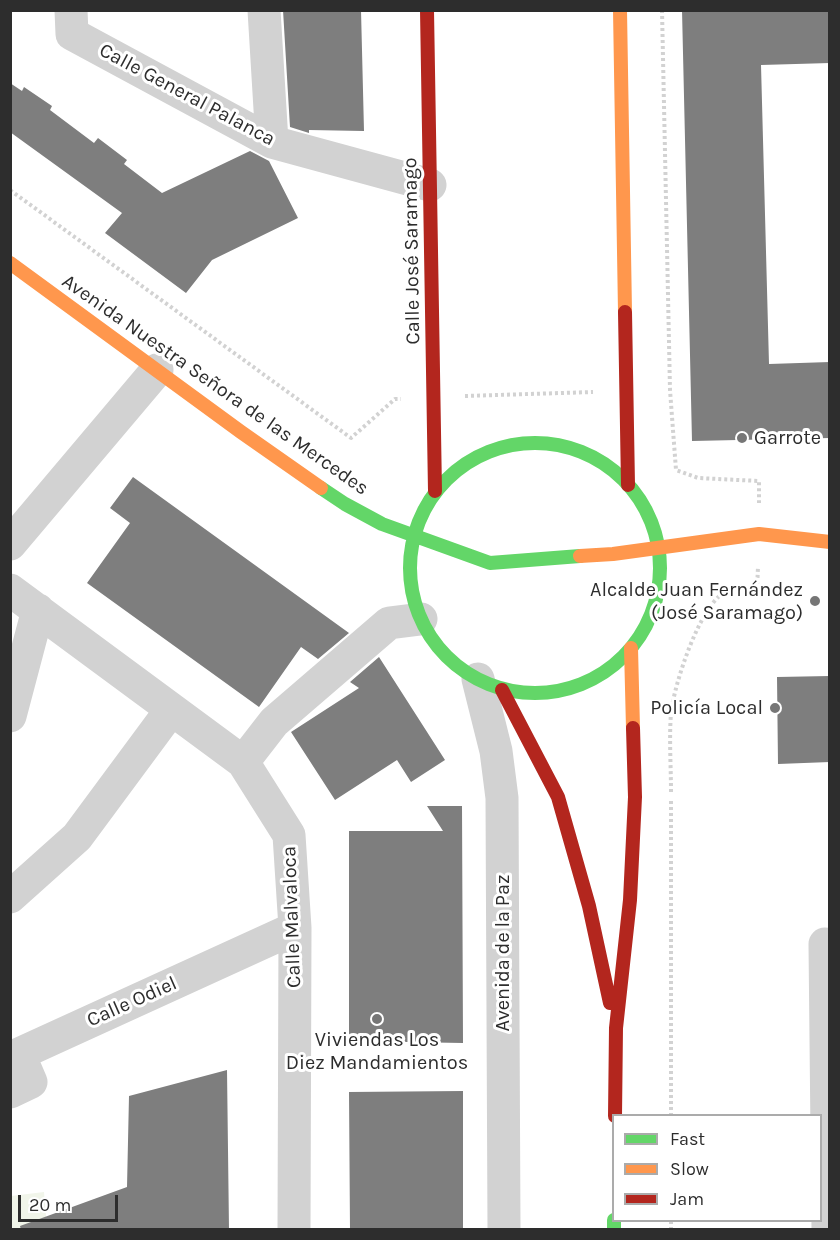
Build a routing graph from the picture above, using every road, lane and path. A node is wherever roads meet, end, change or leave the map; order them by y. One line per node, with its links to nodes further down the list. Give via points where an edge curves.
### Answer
1 (71, 10): 5 (street, Calle General Palanca, via 72,34)
2 (264, 10): 5 (street)
3 (427, 10): 6 (main road, Calle José Saramago)
4 (620, 10): 13 (main road)
5 (272, 142): 6 (street, Calle General Palanca)
6 (430, 185): 14 (main road, Calle José Saramago)
7 (10, 190): 12 (path, via 351,438 395,399)
8 (10, 263): 9 (main road, Avenida Nuestra Señora de las Mercedes)
9 (157, 370): 15 (street); 16 (main road, Avenida Nuestra Señora de las Mercedes, via 345,504)
10 (598, 392): 11 (path)
11 (461, 396)
12 (410, 398)
13 (628, 485): 14 (main road, via 601,462 569,447 534,442 499,448 466,462); 18 (main road, via 648,514)
14 (435, 491): 16 (main road)
15 (17, 525)
16 (414, 536): 18 (main road, Avenida Nuestra Señora de las Mercedes, via 490,562); 21 (main road, via 410,578)
17 (830, 542): 18 (main road, Avenida Nuestra Señora de las Mercedes, via 759,534)
18 (659, 548): 22 (main road, via 659,583 650,617)
19 (10, 590): 20 (street, Calle Malvaloca)
20 (38, 610): 24 (street, Calle Malvaloca); 25 (street)
21 (421, 619): 23 (main road, via 445,654); 26 (street, via 388,623 274,722)
22 (632, 648): 23 (main road, via 598,676 557,691 530,693); 30 (main road, via 635,797 630,900)
23 (490, 684): 30 (main road, via 558,797); 34 (street, Avenida de la Paz, via 502,798)
24 (171, 710): 26 (street, Calle Malvaloca); 27 (street, via 77,837)
25 (10, 716)
26 (243, 762): 28 (street, Calle Malvaloca, via 289,835)
27 (10, 897)
28 (295, 928): 31 (street, Calle Odiel, via 19,1054 32,1082); 33 (street, Calle Malvaloca)
29 (825, 944): 35 (street)
30 (616, 1028): 32 (main road)
31 (10, 1092)
32 (615, 1114)
33 (294, 1230)
34 (504, 1230)
35 (828, 1230)

